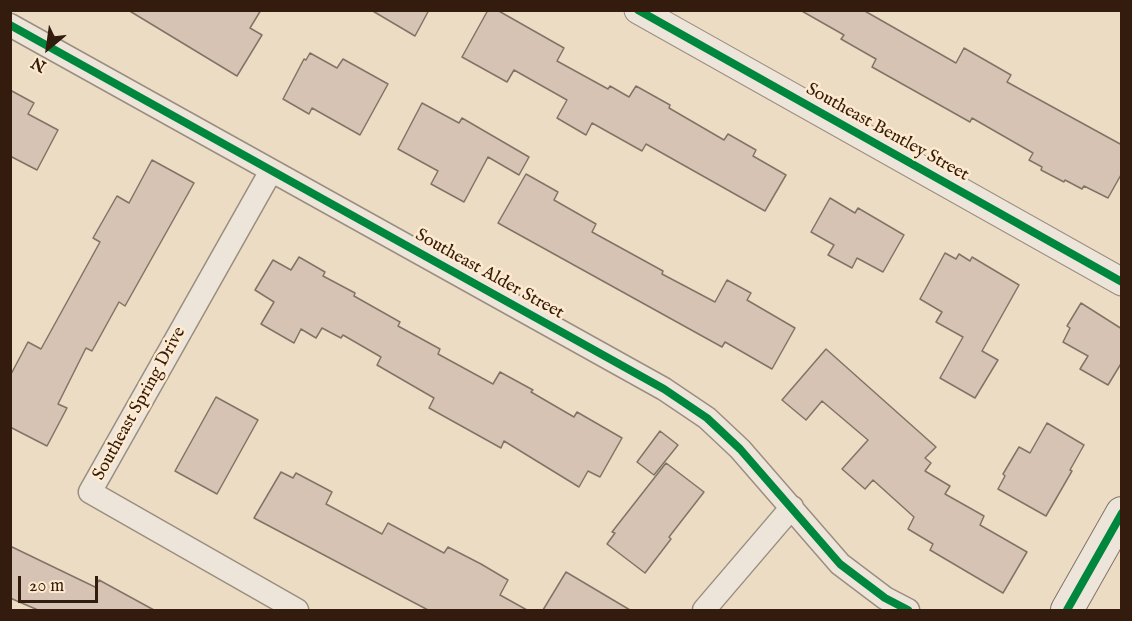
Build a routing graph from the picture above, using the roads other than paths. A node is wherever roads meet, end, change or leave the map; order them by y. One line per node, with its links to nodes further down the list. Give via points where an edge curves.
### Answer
1 (638, 10): 4 (street, Southeast Bentley Street)
2 (10, 25): 3 (street, Southeast Alder Street)
3 (271, 171): 5 (street, Southeast Alder Street, via 663,389 707,418 741,449); 7 (street, Southeast Spring Drive, via 90,492)
4 (1122, 282)
5 (792, 507): 8 (street); 9 (street, Southeast Alder Street, via 840,564)
6 (1122, 513): 10 (main road)
7 (297, 610)
8 (704, 610)
9 (908, 610)
10 (1067, 610)

